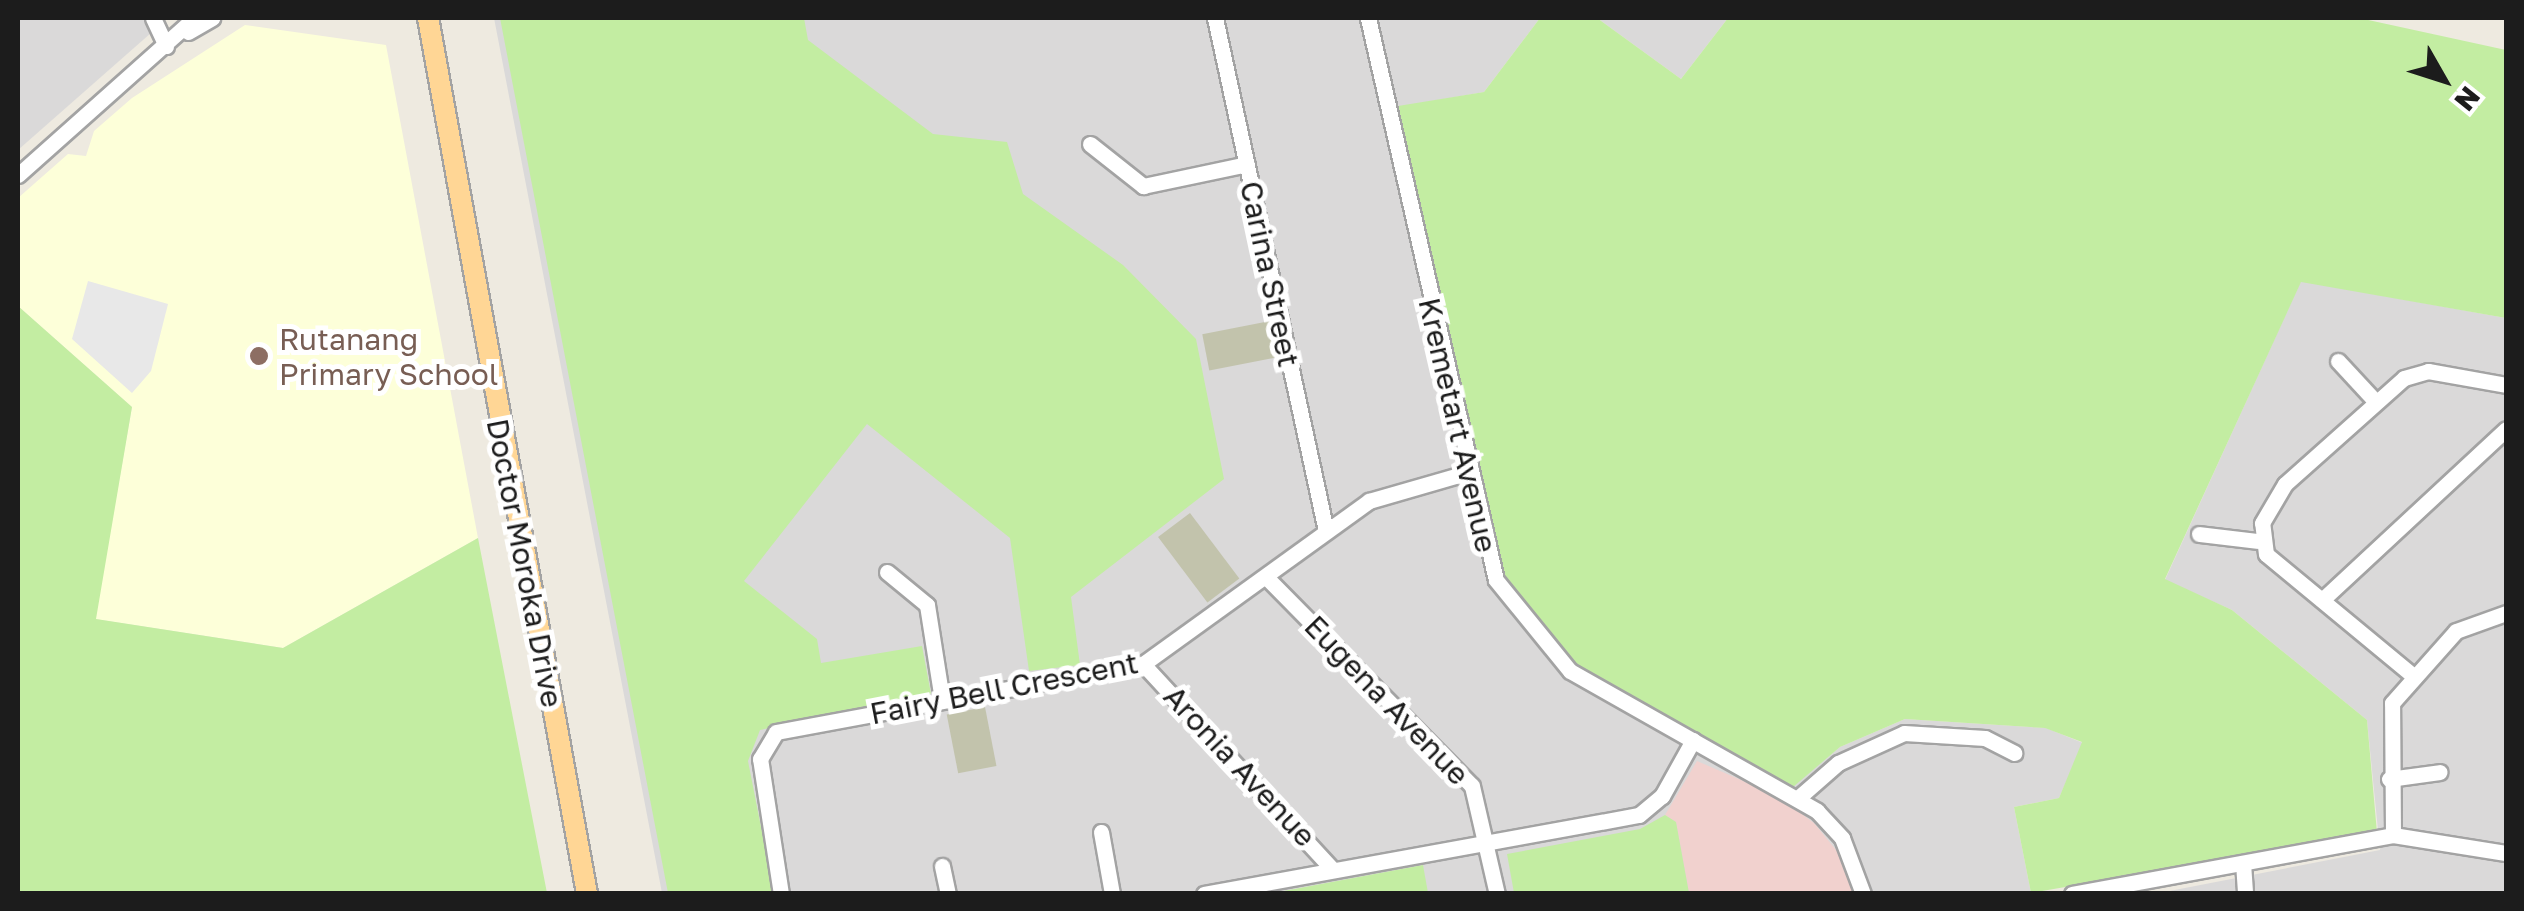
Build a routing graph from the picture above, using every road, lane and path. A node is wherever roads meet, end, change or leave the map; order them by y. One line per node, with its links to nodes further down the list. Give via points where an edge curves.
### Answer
1 (153, 18): 8 (street)
2 (194, 18): 8 (street)
3 (212, 18): 8 (street)
4 (416, 18): 12 (main road, Doctor Moroka Drive)
5 (428, 18): 12 (main road, Doctor Moroka Drive)
6 (1215, 18): 10 (street, Carina Street)
7 (1368, 18): 17 (street, Kremetart Avenue)
8 (165, 44): 11 (street)
9 (1090, 144): 10 (street, via 1143,186)
10 (1247, 164): 18 (street, Carina Street)
11 (18, 174)
12 (463, 233): 40 (main road, Doctor Moroka Drive)
13 (2338, 360): 15 (street)
14 (2506, 385): 15 (street, via 2422,372)
15 (2375, 401): 20 (street, via 2278,493)
16 (2506, 428): 23 (street)
17 (1466, 473): 18 (street, Fairy Bell Crescent, via 1388,492); 28 (street, Kremetart Avenue, via 1496,580 1524,623 1570,671)
18 (1326, 531): 22 (street, Fairy Bell Crescent)
19 (2199, 534): 20 (street)
20 (2258, 541): 23 (street)
21 (887, 572): 27 (street, via 927,605)
22 (1266, 577): 25 (street, Fairy Bell Crescent); 35 (street, Eugena Avenue, via 1465,778)
23 (2322, 600): 26 (street)
24 (2506, 613): 26 (street, via 2468,623)
25 (1144, 664): 27 (street, Fairy Bell Crescent); 39 (street, Aronia Avenue)
26 (2411, 674): 31 (street, via 2388,717)
27 (942, 700): 41 (street, Fairy Bell Crescent, via 788,728 766,742 760,759)
28 (1694, 740): 32 (street, Kremetart Avenue); 35 (street, via 1662,796 1639,815)
29 (2014, 753): 32 (street, via 1985,738 1904,733 1838,763)
30 (2440, 772): 31 (street)
31 (2390, 779): 34 (street)
32 (1798, 798): 46 (street, Kremetart Avenue, via 1842,838)
33 (1101, 832): 43 (street)
34 (2393, 835): 36 (street); 37 (street)
35 (1487, 840): 39 (street); 45 (street, Eugena Avenue)
36 (2506, 852)
37 (2243, 862): 47 (street); 48 (street)
38 (942, 866): 42 (street)
39 (1333, 870): 44 (street)
40 (588, 894)
41 (781, 894)
42 (948, 894)
43 (1112, 894)
44 (1204, 894)
45 (1497, 894)
46 (1863, 894)
47 (2072, 894)
48 (2245, 894)

